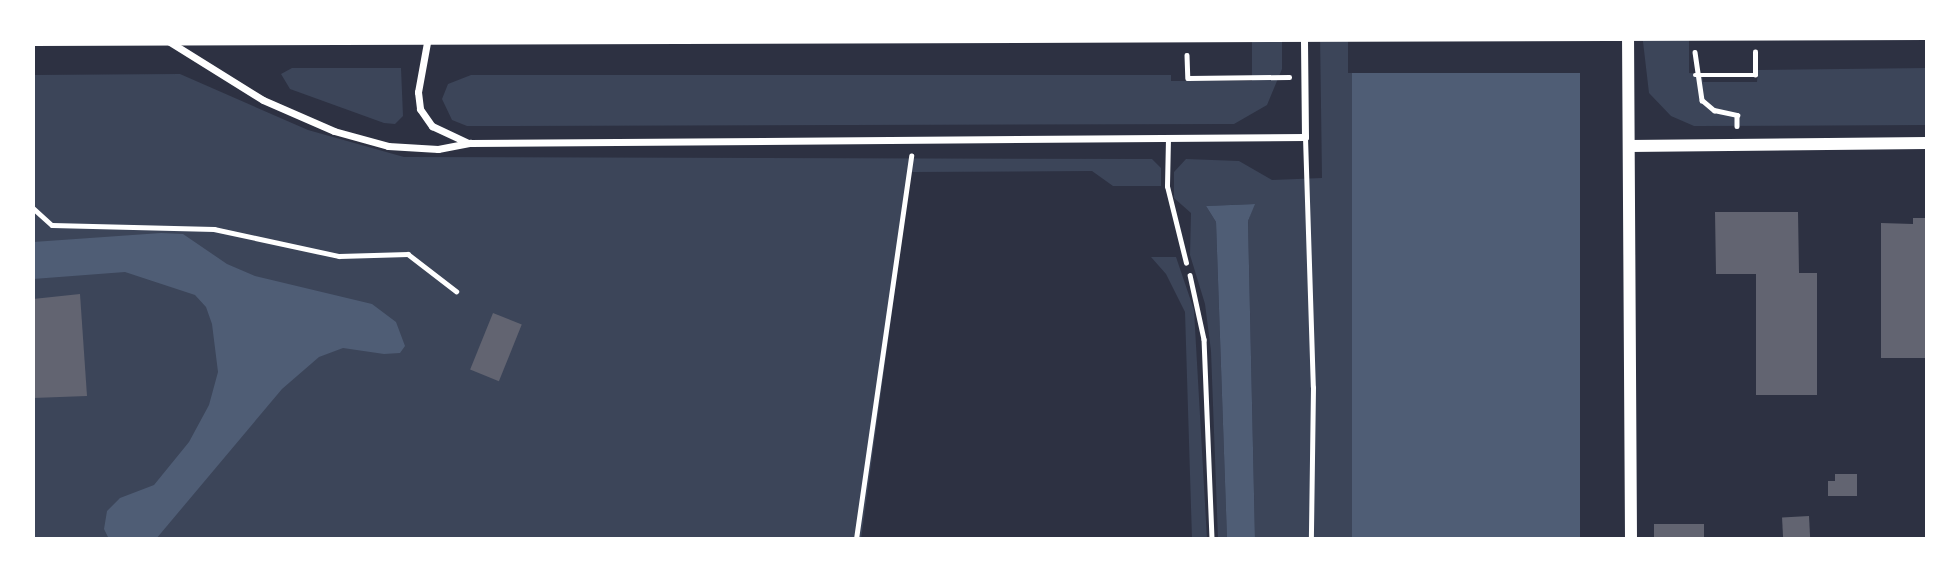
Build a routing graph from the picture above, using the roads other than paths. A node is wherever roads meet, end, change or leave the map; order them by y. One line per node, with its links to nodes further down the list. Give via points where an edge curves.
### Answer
1 (1304, 33): 8 (street)
2 (1628, 33): 12 (street)
3 (1752, 34): 4 (street); 6 (street)
4 (1927, 34)
5 (168, 36): 6 (street); 7 (street); 10 (street, via 263,100 334,131 388,146 438,149)
6 (428, 36): 10 (street, via 420,70 420,109 432,126 448,137)
7 (33, 40)
8 (1305, 137): 9 (street); 14 (lane, via 1313,387)
9 (1167, 138): 10 (street); 13 (lane, via 1169,199)
10 (470, 143)
11 (1927, 143): 12 (street)
12 (1629, 146): 15 (street)
13 (1186, 262)
14 (1311, 539)
15 (1631, 539)

